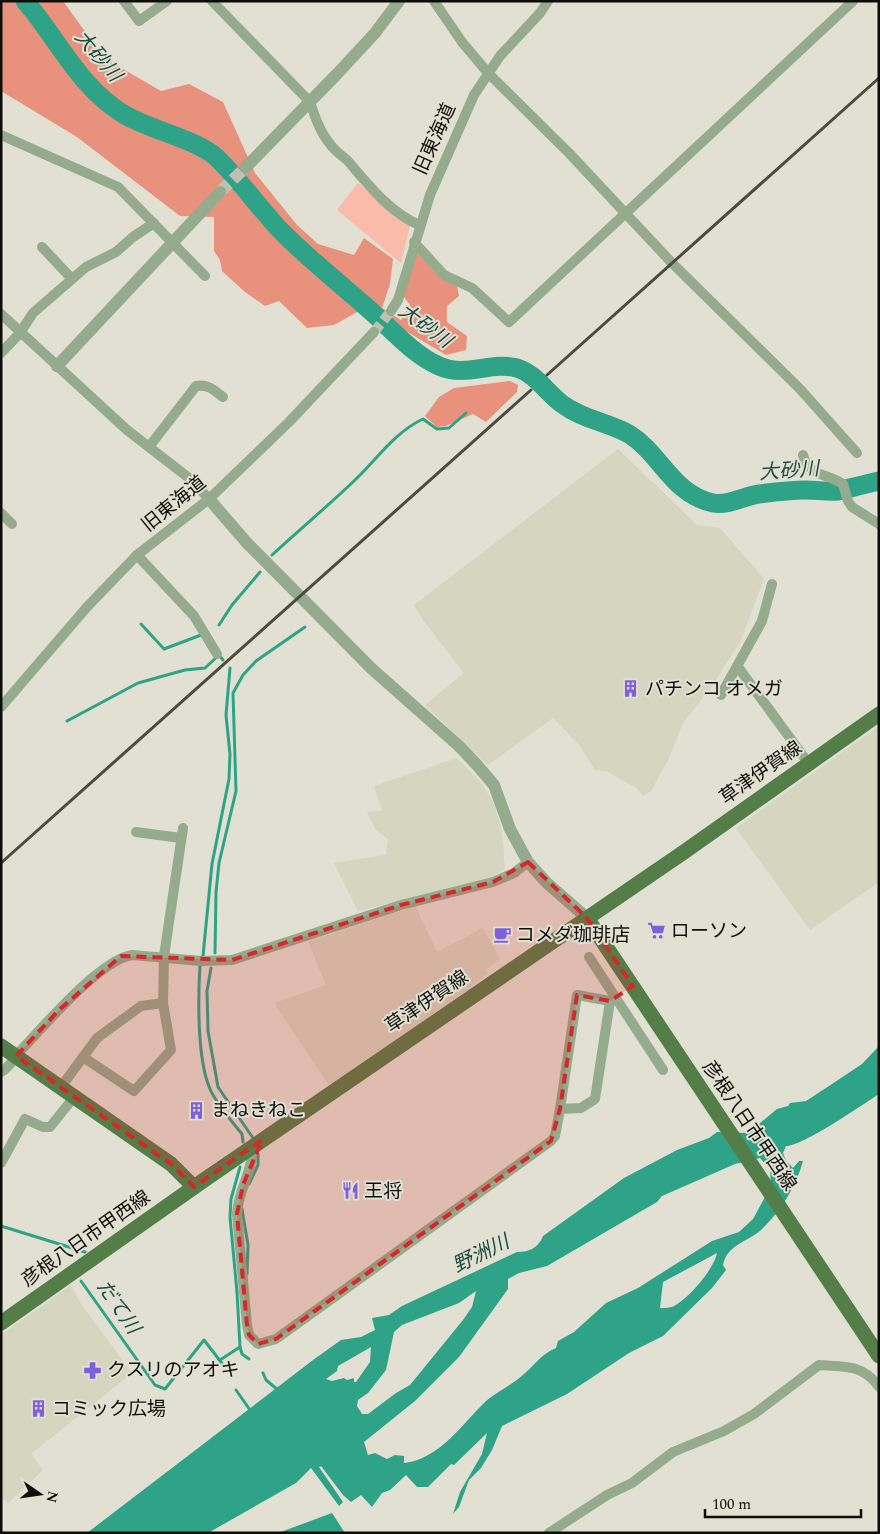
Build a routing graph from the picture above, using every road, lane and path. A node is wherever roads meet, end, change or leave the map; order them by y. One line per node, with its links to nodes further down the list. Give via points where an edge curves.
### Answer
1 (124, 1): 2 (street, via 139,22)
2 (167, 1)
3 (212, 1): 9 (street)
4 (400, 1): 9 (street, via 375,33)
5 (434, 1): 8 (street)
6 (548, 1): 8 (street, 旧東海道)
7 (853, 1): 13 (street)
8 (488, 73): 13 (street); 15 (street, 旧東海道, via 474,95)
9 (310, 102): 11 (street); 15 (street, via 330,145 371,188 407,220)
10 (1, 135): 14 (street, via 118,187)
11 (246, 167)
12 (220, 192): 16 (street)
13 (626, 213): 17 (street, via 509,322 472,288 444,275); 29 (street, via 800,389)
14 (154, 224): 16 (street); 20 (street)
15 (419, 225): 17 (street, 旧東海道)
16 (173, 242): 19 (street); 26 (street)
17 (414, 242): 21 (street, 旧東海道, via 398,300)
18 (42, 247): 20 (street)
19 (204, 276)
20 (72, 279): 24 (street, via 33,313)
21 (391, 311)
22 (1, 314): 24 (street)
23 (374, 332): 31 (street, 旧東海道)
24 (20, 333): 25 (street); 26 (street)
25 (1, 353)
26 (57, 366): 28 (street)
27 (223, 397): 28 (street, via 204,384 196,386)
28 (149, 448): 31 (street, via 189,478)
29 (857, 453)
30 (803, 456): 34 (street, via 811,470 845,488 852,507)
31 (209, 499): 35 (street, 旧東海道); 44 (street, via 247,543 372,669 477,765 494,785 514,837)
32 (1, 513): 33 (street)
33 (12, 524)
34 (879, 524)
35 (137, 555): 37 (street, via 194,616); 40 (street, 旧東海道, via 87,607)
36 (772, 584): 38 (street, via 762,620)
37 (217, 654)
38 (738, 667): 39 (street); 42 (street)
39 (721, 695)
40 (1, 708)
41 (879, 714): 42 (main road, 草津伊賀線)
42 (809, 764): 45 (main road, 草津伊賀線)
43 (136, 832): 46 (street, via 182,833)
44 (528, 862): 45 (street); 46 (street, via 514,873 493,882 401,905 232,960)
45 (587, 918): 48 (main road, 彦根八日市甲西線); 59 (main road, 草津伊賀線)
46 (164, 956): 50 (street); 52 (street, via 122,956 111,963)
47 (589, 957): 49 (street)
48 (633, 986): 49 (street); 63 (main road, 彦根八日市甲西線)
49 (613, 999): 54 (street); 58 (street, via 595,1099 581,1108); 58 (street, via 577,995)
50 (163, 1003): 53 (street, via 141,1006 97,1038); 53 (street, via 171,1050 134,1091)
51 (1, 1046): 52 (main road)
52 (16, 1056): 55 (street); 56 (main road)
53 (82, 1057): 56 (street)
54 (663, 1070)
55 (1, 1072)
56 (61, 1087): 57 (main road)
57 (74, 1097): 60 (street, via 50,1127 25,1119); 61 (main road, via 171,1164)
58 (560, 1109): 59 (street, via 551,1141 276,1339 258,1344 249,1335 247,1325 237,1214)
59 (253, 1147): 61 (main road, 草津伊賀線)
60 (1, 1163)
61 (194, 1187): 62 (main road, 彦根八日市甲西線)
62 (1, 1323)
63 (879, 1356)
64 (879, 1387): 65 (street, via 871,1376 857,1368 819,1365 754,1414 724,1431 673,1452 632,1483 607,1495)
65 (550, 1533)

